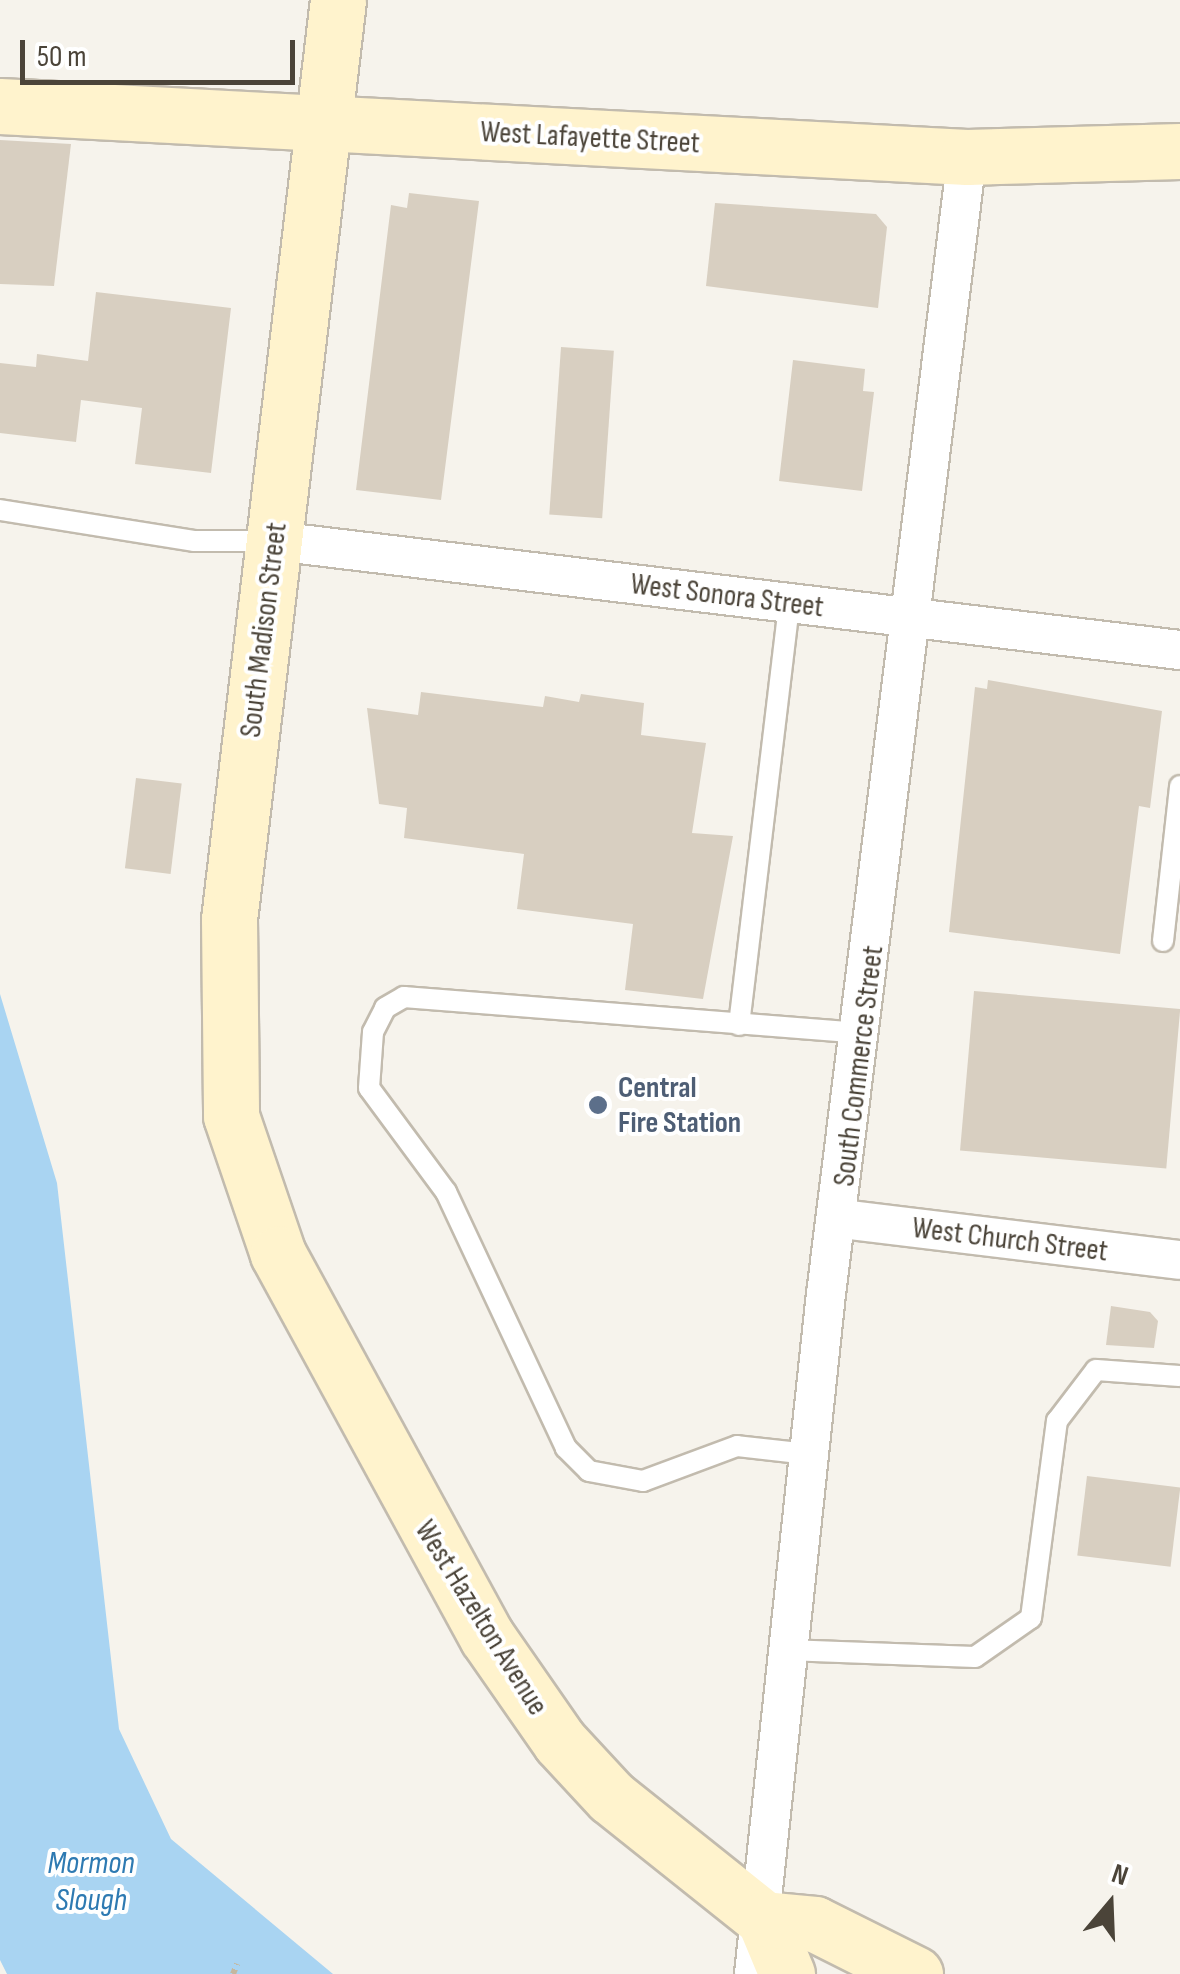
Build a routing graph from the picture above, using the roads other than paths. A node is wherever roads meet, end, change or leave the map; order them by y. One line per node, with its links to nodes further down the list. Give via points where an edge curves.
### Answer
1 (338, 0): 3 (main road, South Madison Street)
2 (0, 106): 3 (main road, West Lafayette Street)
3 (323, 124): 5 (main road, West Lafayette Street); 7 (main road, South Madison Street)
4 (1180, 151): 5 (main road, West Lafayette Street)
5 (966, 157): 9 (street, South Commerce Street)
6 (0, 510): 7 (lane, via 194,541)
7 (275, 540): 8 (street, West Sonora Street); 16 (main road, South Madison Street, via 224,984 231,1116)
8 (789, 604): 9 (street, West Sonora Street); 13 (lane)
9 (913, 619): 10 (street, West Sonora Street); 14 (street, South Commerce Street)
10 (1180, 650)
11 (1180, 786): 12 (lane)
12 (1162, 940)
13 (739, 1024): 14 (lane); 19 (lane, via 404,997 385,1008 373,1032 369,1088 446,1192 566,1448 589,1471 644,1481 738,1446)
14 (863, 1033): 15 (street, South Commerce Street)
15 (840, 1219): 17 (street, West Church Street); 19 (street, South Commerce Street)
16 (278, 1254): 21 (main road, West Hazelton Avenue, via 434,1549 560,1742 664,1844)
17 (1180, 1260)
18 (1180, 1376): 20 (lane, via 1096,1370 1056,1421 1031,1618 1003,1638 975,1657)
19 (808, 1454): 20 (street, South Commerce Street)
20 (786, 1650): 21 (street, South Commerce Street)
21 (764, 1919): 22 (street, South Commerce Street); 23 (main road); 24 (main road, via 815,1924)
22 (754, 1974)
23 (787, 1974)
24 (916, 1974)

